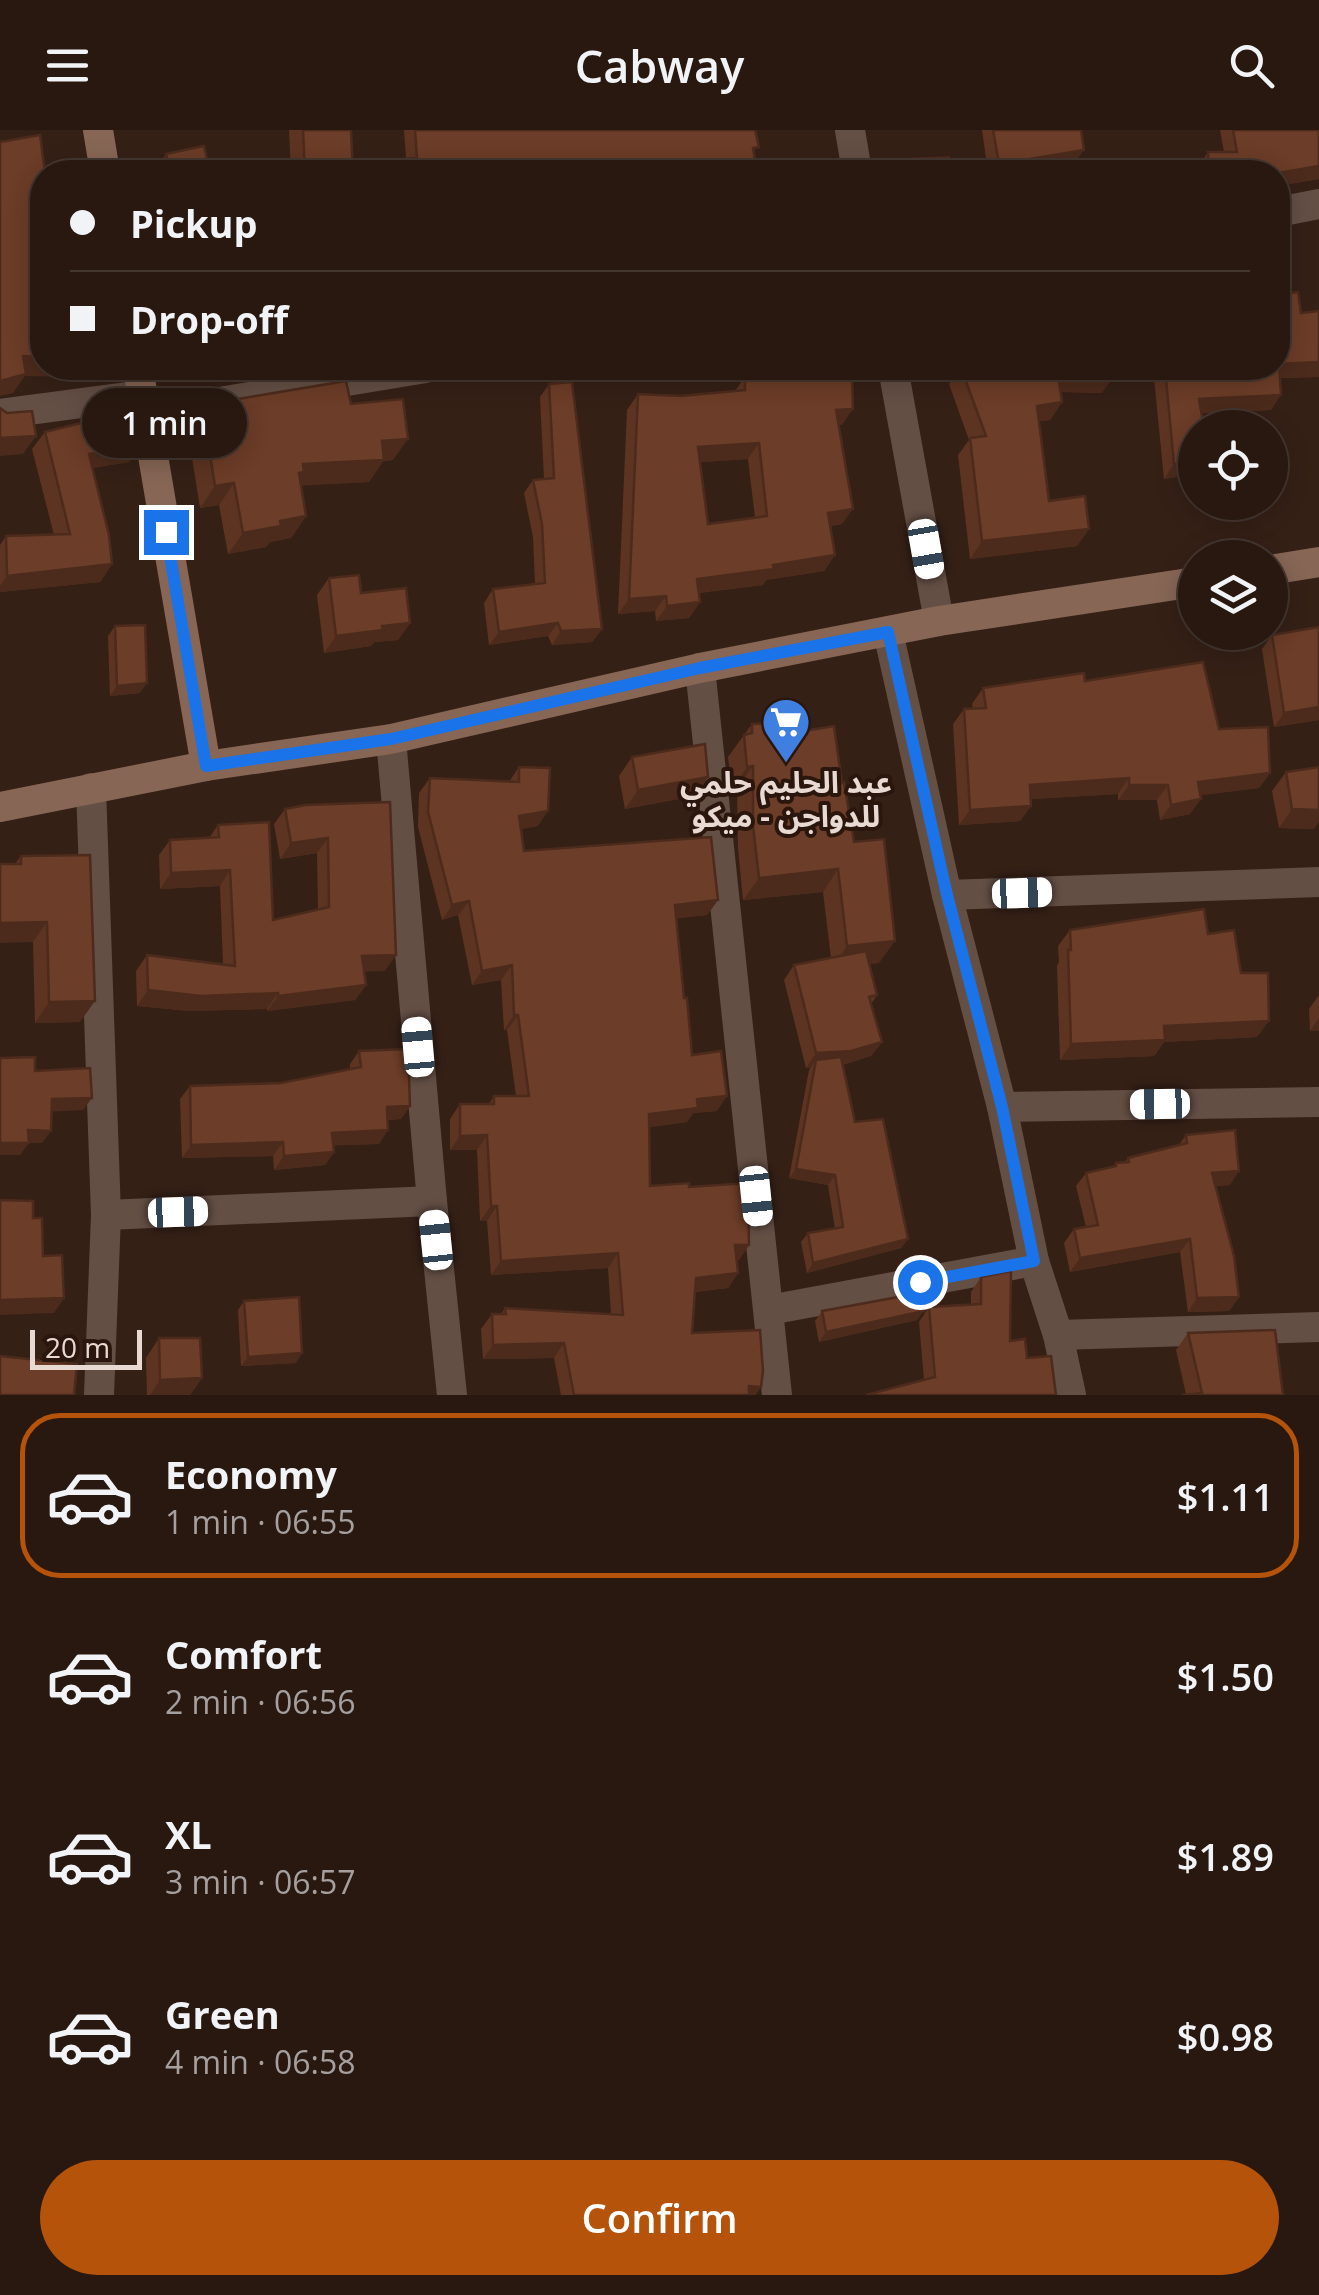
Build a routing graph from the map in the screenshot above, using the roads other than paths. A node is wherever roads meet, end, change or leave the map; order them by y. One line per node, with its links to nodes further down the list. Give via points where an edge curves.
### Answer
1 (98, 130): 3 (street)
2 (850, 130): 4 (street)
3 (103, 160)
4 (856, 160)
5 (1319, 204): 6 (street)
6 (1290, 210)
7 (284, 380): 9 (street)
8 (895, 380): 14 (street)
9 (142, 392): 10 (street); 18 (street)
10 (0, 414)
11 (1319, 562): 12 (street)
12 (1288, 567)
13 (1178, 585): 14 (street)
14 (940, 622): 15 (street)
15 (888, 632): 16 (street); 22 (street)
16 (700, 668): 17 (street); 28 (street)
17 (391, 739): 18 (street); 25 (street)
18 (206, 766): 19 (street)
19 (91, 788): 20 (street); 26 (street)
20 (0, 806)
21 (1319, 882): 22 (street)
22 (947, 895): 24 (street)
23 (1319, 1102): 24 (street)
24 (1002, 1107): 27 (street)
25 (432, 1202): 26 (street); 32 (street)
26 (106, 1215): 31 (street)
27 (1034, 1261): 28 (street); 30 (street)
28 (769, 1310): 33 (street)
29 (1319, 1327): 30 (street)
30 (1058, 1334): 34 (street)
31 (99, 1395)
32 (452, 1395)
33 (777, 1395)
34 (1070, 1395)

